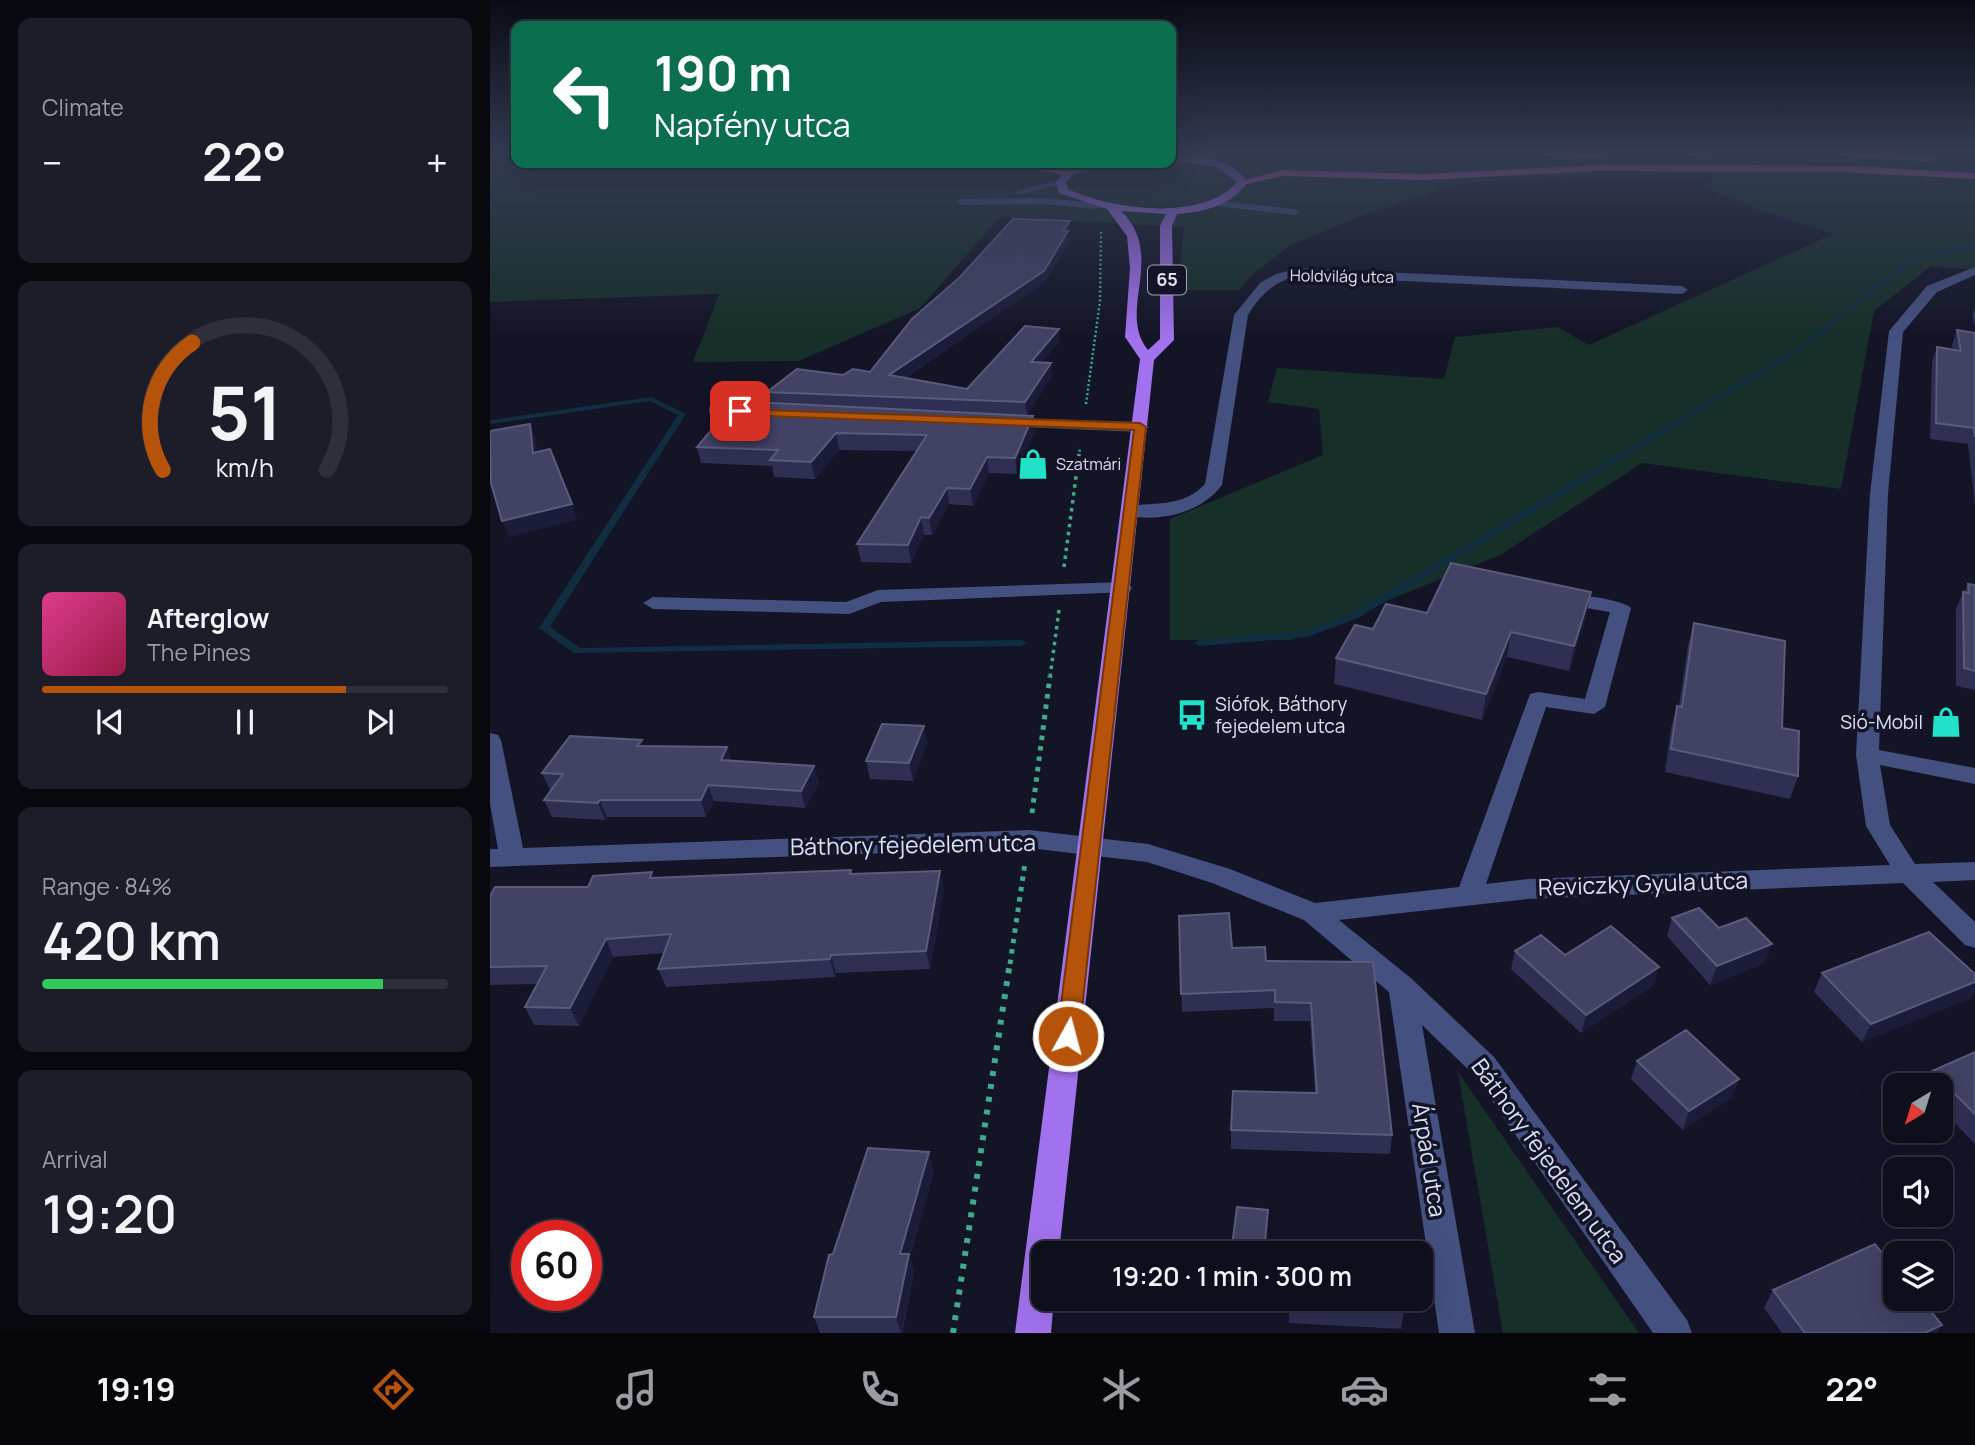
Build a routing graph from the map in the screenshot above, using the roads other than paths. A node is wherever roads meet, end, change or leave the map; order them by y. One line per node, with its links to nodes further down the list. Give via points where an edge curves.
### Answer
1 (1118, 213): 5 (main road, 65, via 1136,238 1132,339)
2 (1172, 213): 5 (main road, 65, via 1166,226 1167,340)
3 (1975, 271): 15 (street, via 1932,289 1896,331 1879,494)
4 (1682, 290): 10 (street, Holdvilág utca, via 1299,272 1273,278 1249,299 1241,315 1213,485 1203,498 1185,507)
5 (1147, 359): 9 (main road)
6 (714, 410): 7 (street)
7 (782, 413)
8 (987, 422): 9 (street)
9 (1140, 427): 10 (main road)
10 (1132, 511): 11 (main road)
11 (1122, 588): 13 (street, via 878,596 849,608); 17 (main road)
12 (1556, 597): 21 (street, via 1621,608 1594,707 1538,699)
13 (653, 603)
14 (490, 740): 18 (street)
15 (1867, 755): 16 (street); 20 (street, via 1878,826)
16 (1975, 776)
17 (1090, 847): 18 (street, Báthory fejedelem utca, via 1029,839); 22 (street, Báthory fejedelem utca, via 1148,853); 25 (main road)
18 (501, 858)
19 (1975, 871): 20 (street, Reviczky Gyula utca)
20 (1908, 873): 21 (street, Reviczky Gyula utca); 23 (street)
21 (1469, 895): 22 (street, Reviczky Gyula utca)
22 (1313, 912): 24 (street, Báthory fejedelem utca)
23 (1975, 938)
24 (1402, 987): 26 (street, Árpád utca); 27 (street, Báthory fejedelem utca, via 1483,1066)
25 (1033, 1333)
26 (1457, 1333)
27 (1674, 1333)

